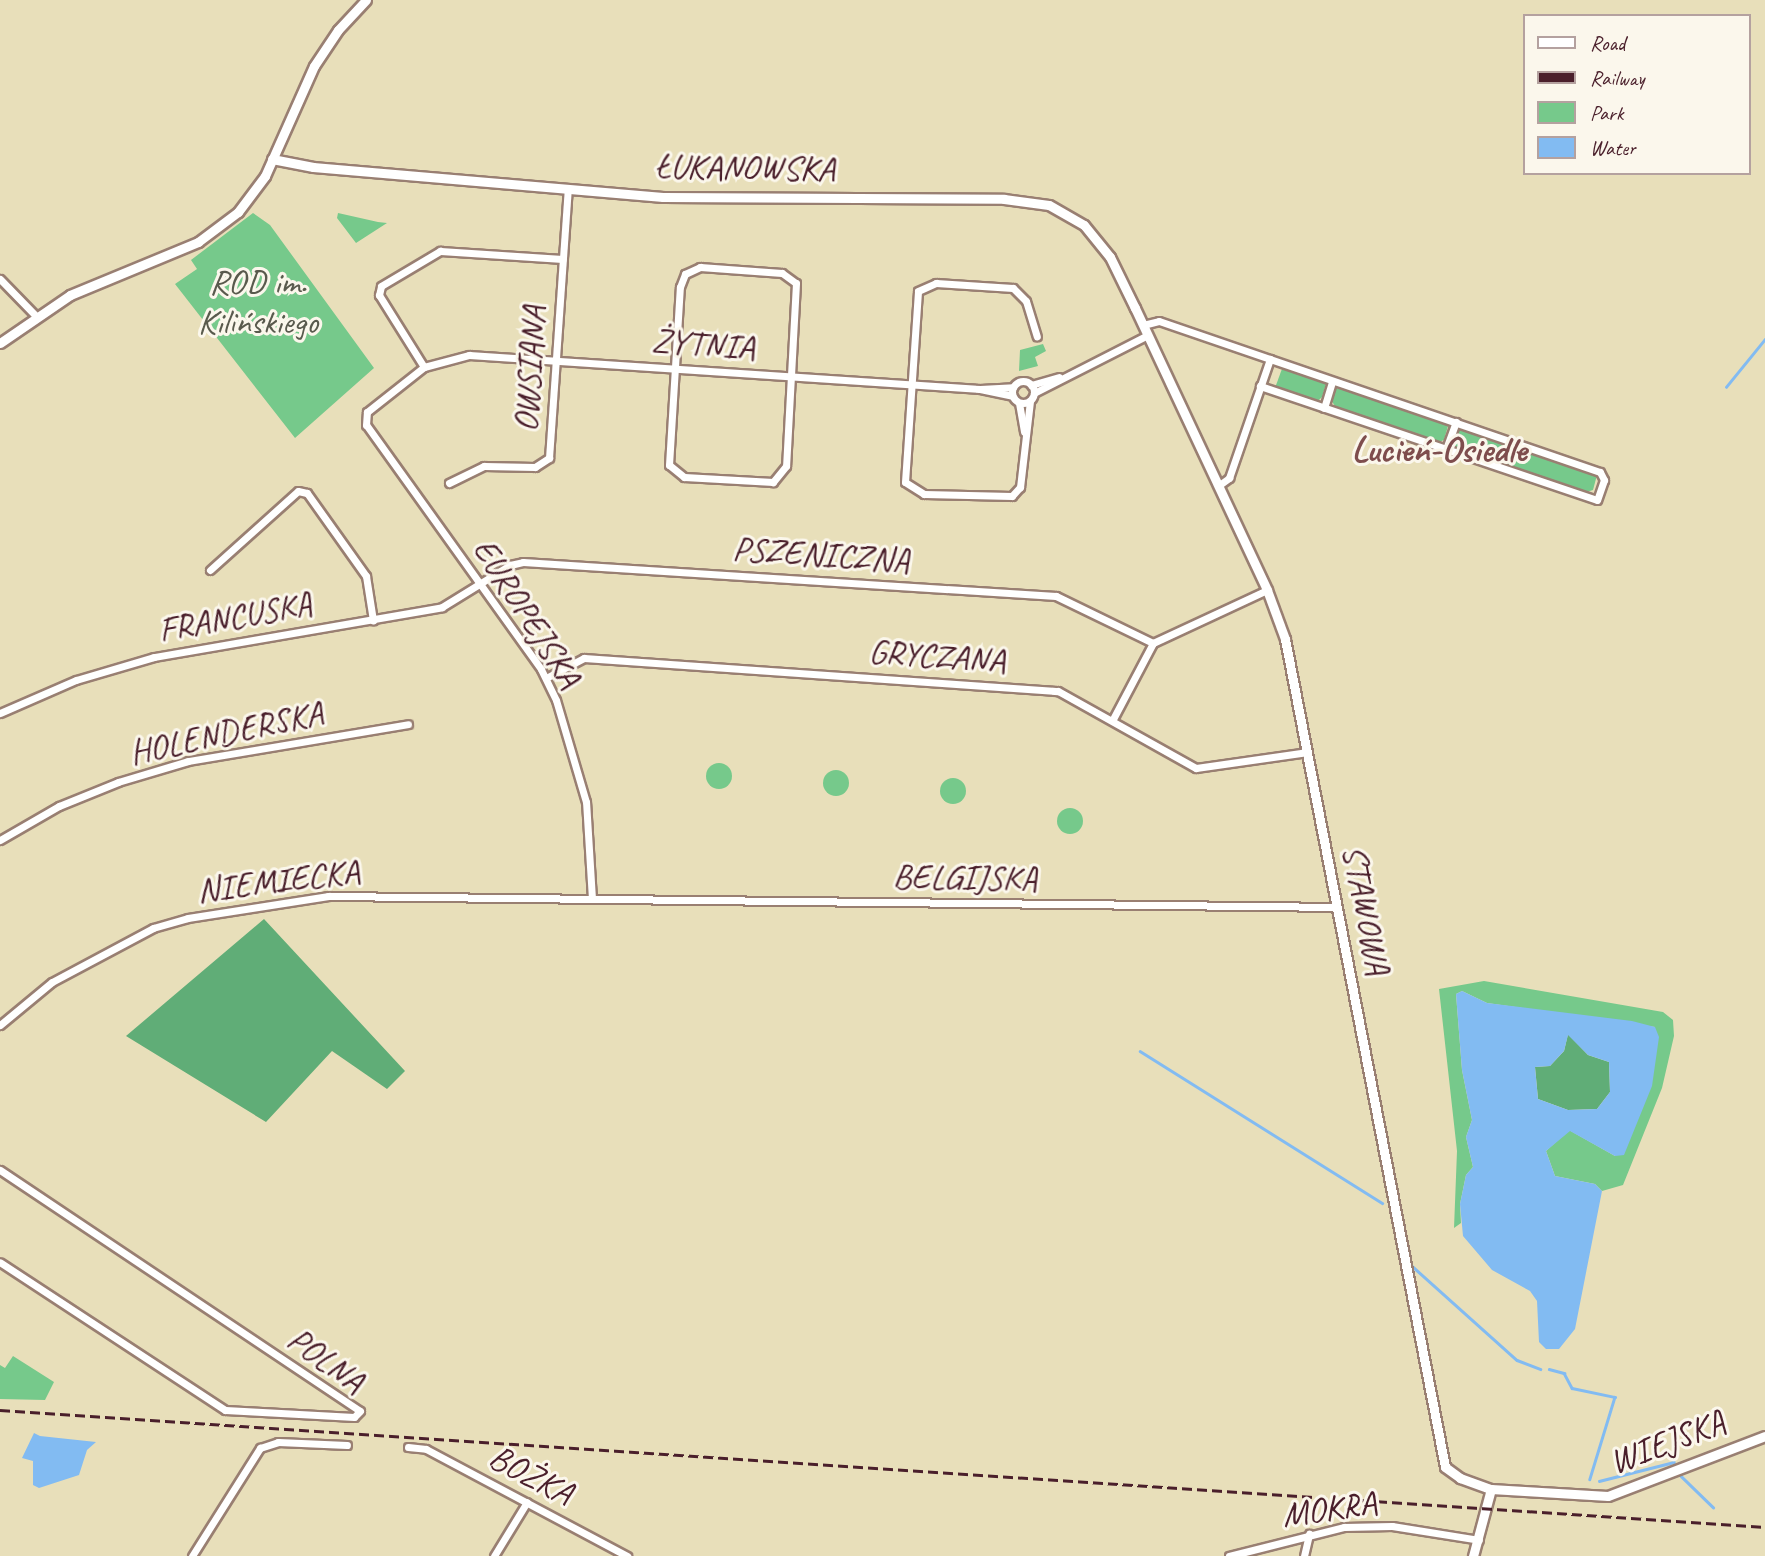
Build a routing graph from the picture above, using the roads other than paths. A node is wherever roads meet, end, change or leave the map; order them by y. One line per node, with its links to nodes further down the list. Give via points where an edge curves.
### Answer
1 (366, 0): 2 (street, via 314,66)
2 (272, 159): 3 (street, ŁUKANOWSKA, via 313,167); 6 (street, via 248,200 213,232 167,256 104,278)
3 (568, 189): 4 (street, OWSIANA); 7 (street, ŁUKANOWSKA, via 663,197 1004,199 1049,205 1077,219 1099,241)
4 (563, 259): 12 (street, OWSIANA); 13 (street, OWSIANA, via 440,251 385,283 379,295)
5 (0, 279): 6 (street)
6 (37, 317): 10 (street)
7 (1143, 325): 8 (street, ŁUKANOWSKA); 11 (street, via 1159,321)
8 (1148, 335): 21 (street); 31 (street, STAWOWA)
9 (1037, 336): 17 (street, via 1026,301 1013,288 929,284 915,299)
10 (0, 343)
11 (1270, 359): 16 (street); 18 (street)
12 (557, 360): 13 (street, ŻYTNIA, via 468,355); 14 (street, ŻYTNIA); 30 (street, OWSIANA, via 549,458 535,467 484,466)
13 (424, 367): 26 (street, ŻYTNIA, via 367,412)
14 (675, 368): 15 (street, ŻYTNIA); 15 (street, via 681,283 690,270 711,268 782,273 793,279 797,292); 15 (street, via 669,465 680,476 768,483 783,474)
15 (792, 376): 17 (street, ŻYTNIA)
16 (1332, 381): 25 (street); 27 (street)
17 (909, 384): 20 (street, ŻYTNIA); 28 (street, via 903,476 918,493 1012,496 1021,480)
18 (1260, 386): 25 (street); 31 (street, via 1229,478)
19 (1013, 387): 20 (street, ŻYTNIA); 21 (street, via 1021,381); 22 (street)
20 (980, 389): 22 (street, ŻYTNIA)
21 (1032, 389): 23 (street)
22 (1012, 396): 24 (street)
23 (1030, 401): 24 (street); 28 (street)
24 (1019, 403): 28 (street)
25 (1324, 408): 29 (street)
26 (364, 421): 33 (street, EUROPEJSKA)
27 (1456, 422): 29 (street); 29 (street, via 1600,472 1604,480 1597,500)
28 (1024, 432)
29 (1446, 449)
30 (449, 483)
31 (1218, 486): 34 (street, STAWOWA)
32 (210, 570): 35 (street, via 298,491 307,493 366,576)
33 (481, 586): 35 (street, FRANCUSKA, via 442,607); 36 (street, PSZENICZNA, via 510,565 532,562 1056,596); 37 (street, EUROPEJSKA)
34 (1267, 590): 36 (street); 41 (street, STAWOWA, via 1290,657)
35 (373, 620): 38 (street, FRANCUSKA, via 154,657 76,680)
36 (1153, 642): 39 (street)
37 (546, 678): 39 (street, GRYCZANA, via 583,657 1044,690 1067,693); 43 (street, EUROPEJSKA, via 568,729 586,802)
38 (0, 713)
39 (1113, 719): 41 (street, GRYCZANA, via 1196,768)
40 (408, 724): 42 (street, HOLENDERSKA, via 188,761 59,806)
41 (1308, 752): 44 (street, STAWOWA)
42 (0, 840)
43 (592, 899): 44 (street, BELGIJSKA); 45 (street, NIEMIECKA, via 328,896 188,918 153,928 86,960)
44 (1337, 907): 51 (street, STAWOWA, via 1441,1459 1453,1475)
45 (0, 1025)
46 (0, 1170): 47 (street, POLNA, via 359,1411 354,1417 225,1410)
47 (0, 1262)
48 (1765, 1436): 51 (street, WIEJSKA, via 1717,1451 1617,1495)
49 (347, 1445): 55 (street, via 278,1442 261,1448)
50 (408, 1447): 52 (street, BOŻKA, via 426,1449)
51 (1491, 1489): 54 (street)
52 (527, 1502): 56 (street); 57 (street, BOŻKA)
53 (1309, 1534): 54 (street, MOKRA, via 1383,1525); 58 (street, MOKRA); 59 (street)
54 (1479, 1540): 60 (street)
55 (192, 1556)
56 (494, 1556)
57 (627, 1556)
58 (1229, 1556)
59 (1304, 1556)
60 (1473, 1556)

